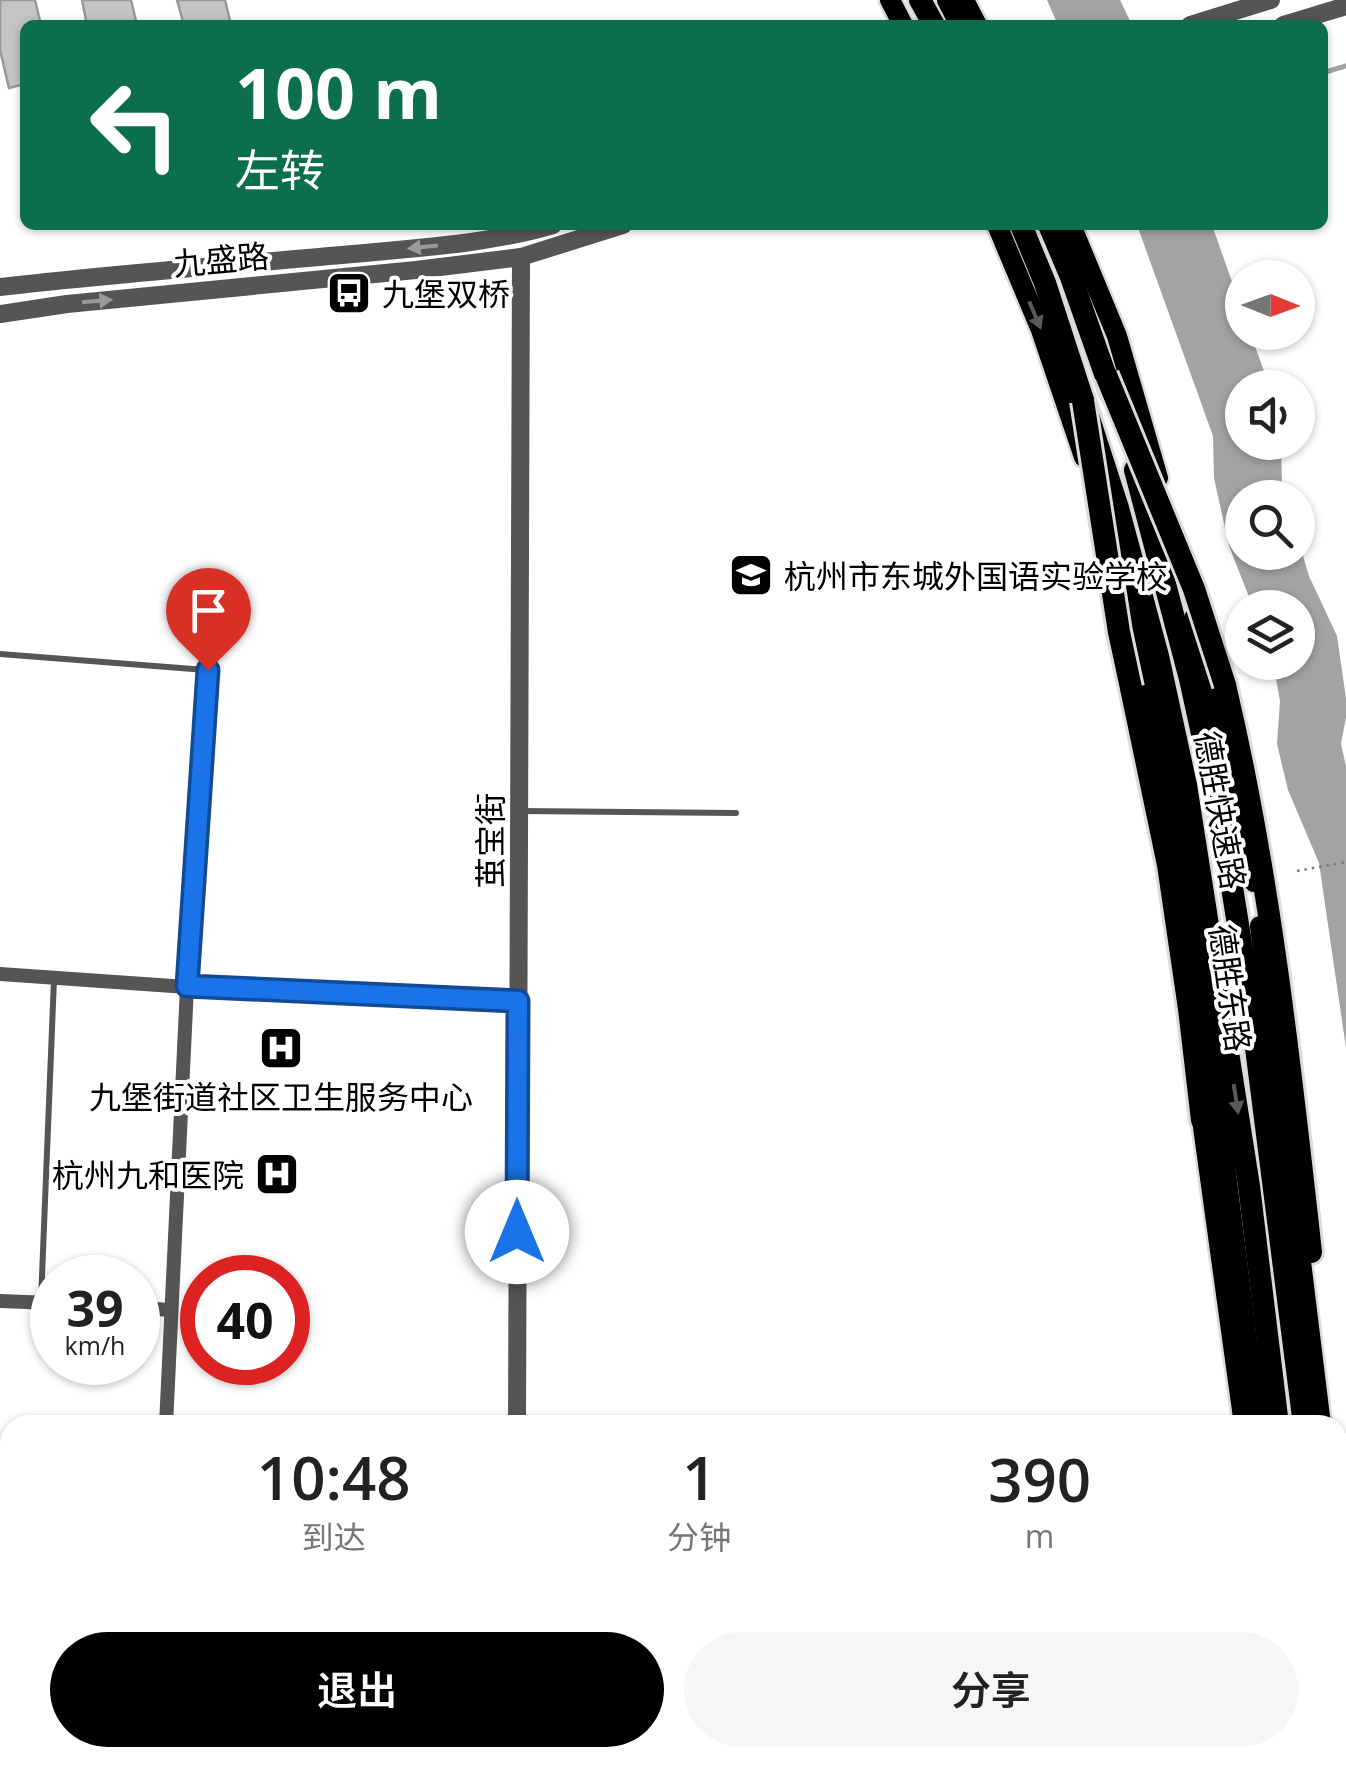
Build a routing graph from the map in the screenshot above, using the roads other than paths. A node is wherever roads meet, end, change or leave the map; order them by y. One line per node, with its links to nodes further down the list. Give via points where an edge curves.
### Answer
1 (1271, 0): 3 (street)
2 (1346, 6): 4 (street)
3 (1206, 20)
4 (1300, 20)
5 (536, 230): 12 (street, 九盛路, one-way to 12, via 428,247)
6 (607, 230): 11 (street, 九盛路)
7 (1000, 230): 35 (main road, 德胜东路, one-way to 35, via 1042,330 1137,638 1208,1028)
8 (1023, 230): 15 (highway, 德胜快速路)
9 (1051, 230): 14 (highway, 德胜快速路)
10 (1073, 230): 31 (main road, 德胜东路, via 1117,336 1166,506 1255,888)
11 (522, 256): 13 (street, 九盛路, one-way to 11); 18 (street, 茧宝街)
12 (0, 287)
13 (0, 314)
14 (1106, 375): 25 (highway, bridge, via 1194,589 1230,702 1274,944); 37 (highway, 德胜快速路, bridge, via 1146,505 1222,825)
15 (1083, 401): 24 (highway, bridge, via 1118,632 1168,865); 36 (highway, 德胜快速路, one-way to 36, bridge, via 1158,656 1186,785)
16 (0, 654): 17 (lane)
17 (208, 670): 22 (street)
18 (519, 812): 19 (lane); 23 (street, 茧宝街)
19 (736, 814)
20 (0, 974): 21 (street)
21 (54, 977): 22 (street); 26 (lane)
22 (187, 986): 23 (street); 30 (street)
23 (518, 1001): 33 (street, 茧宝街)
24 (1202, 1120): 34 (main road)
25 (1311, 1252): 31 (main road)
26 (48, 1255)
27 (0, 1300): 28 (street)
28 (30, 1302)
29 (160, 1309): 30 (street)
30 (171, 1310): 32 (street)
31 (1318, 1397): 38 (main road, 德胜东路)
32 (166, 1415)
33 (516, 1415)
34 (1243, 1415)
35 (1257, 1415)
36 (1277, 1415)
37 (1303, 1415)
38 (1320, 1415)

